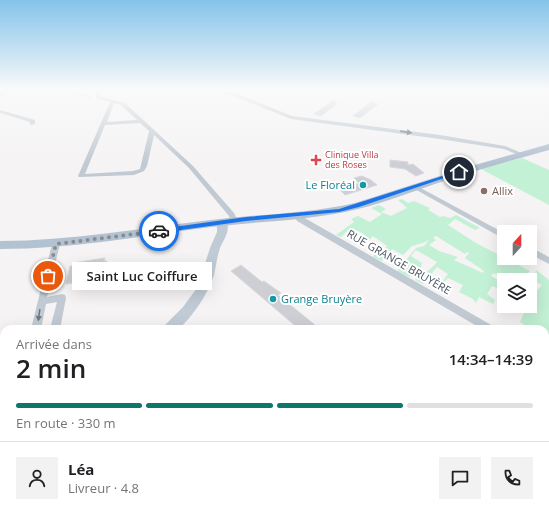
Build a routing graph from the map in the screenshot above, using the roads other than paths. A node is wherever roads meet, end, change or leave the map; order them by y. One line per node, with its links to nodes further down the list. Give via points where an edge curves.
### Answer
1 (11, 114): 6 (street, via 33,121)
2 (107, 114): 7 (street)
3 (134, 114): 5 (street)
4 (284, 114): 10 (street, one-way to 10, via 461,140 505,148)
5 (141, 121): 7 (street); 8 (street)
6 (32, 124)
7 (103, 124): 8 (street, via 81,176 134,173 142,170)
8 (152, 131): 14 (street, via 191,167 232,215)
9 (549, 147): 10 (main road)
10 (521, 154): 11 (main road)
11 (415, 188): 12 (main road, via 351,208); 16 (street)
12 (298, 215): 13 (main road); 26 (street, RUE GRANGE BRUYÈRE, via 300,219)
13 (250, 219): 14 (main road); 18 (main road, via 234,225)
14 (234, 221): 15 (main road)
15 (218, 223): 17 (main road); 18 (main road)
16 (497, 232)
17 (56, 244): 19 (main road); 22 (street)
18 (216, 244): 25 (main road, via 203,289 195,303)
19 (0, 245)
20 (537, 254): 21 (street)
21 (549, 261)
22 (42, 301): 23 (street, one-way to 23); 24 (street, via 62,298)
23 (37, 325)
24 (56, 325)
25 (174, 325)
26 (483, 325)

